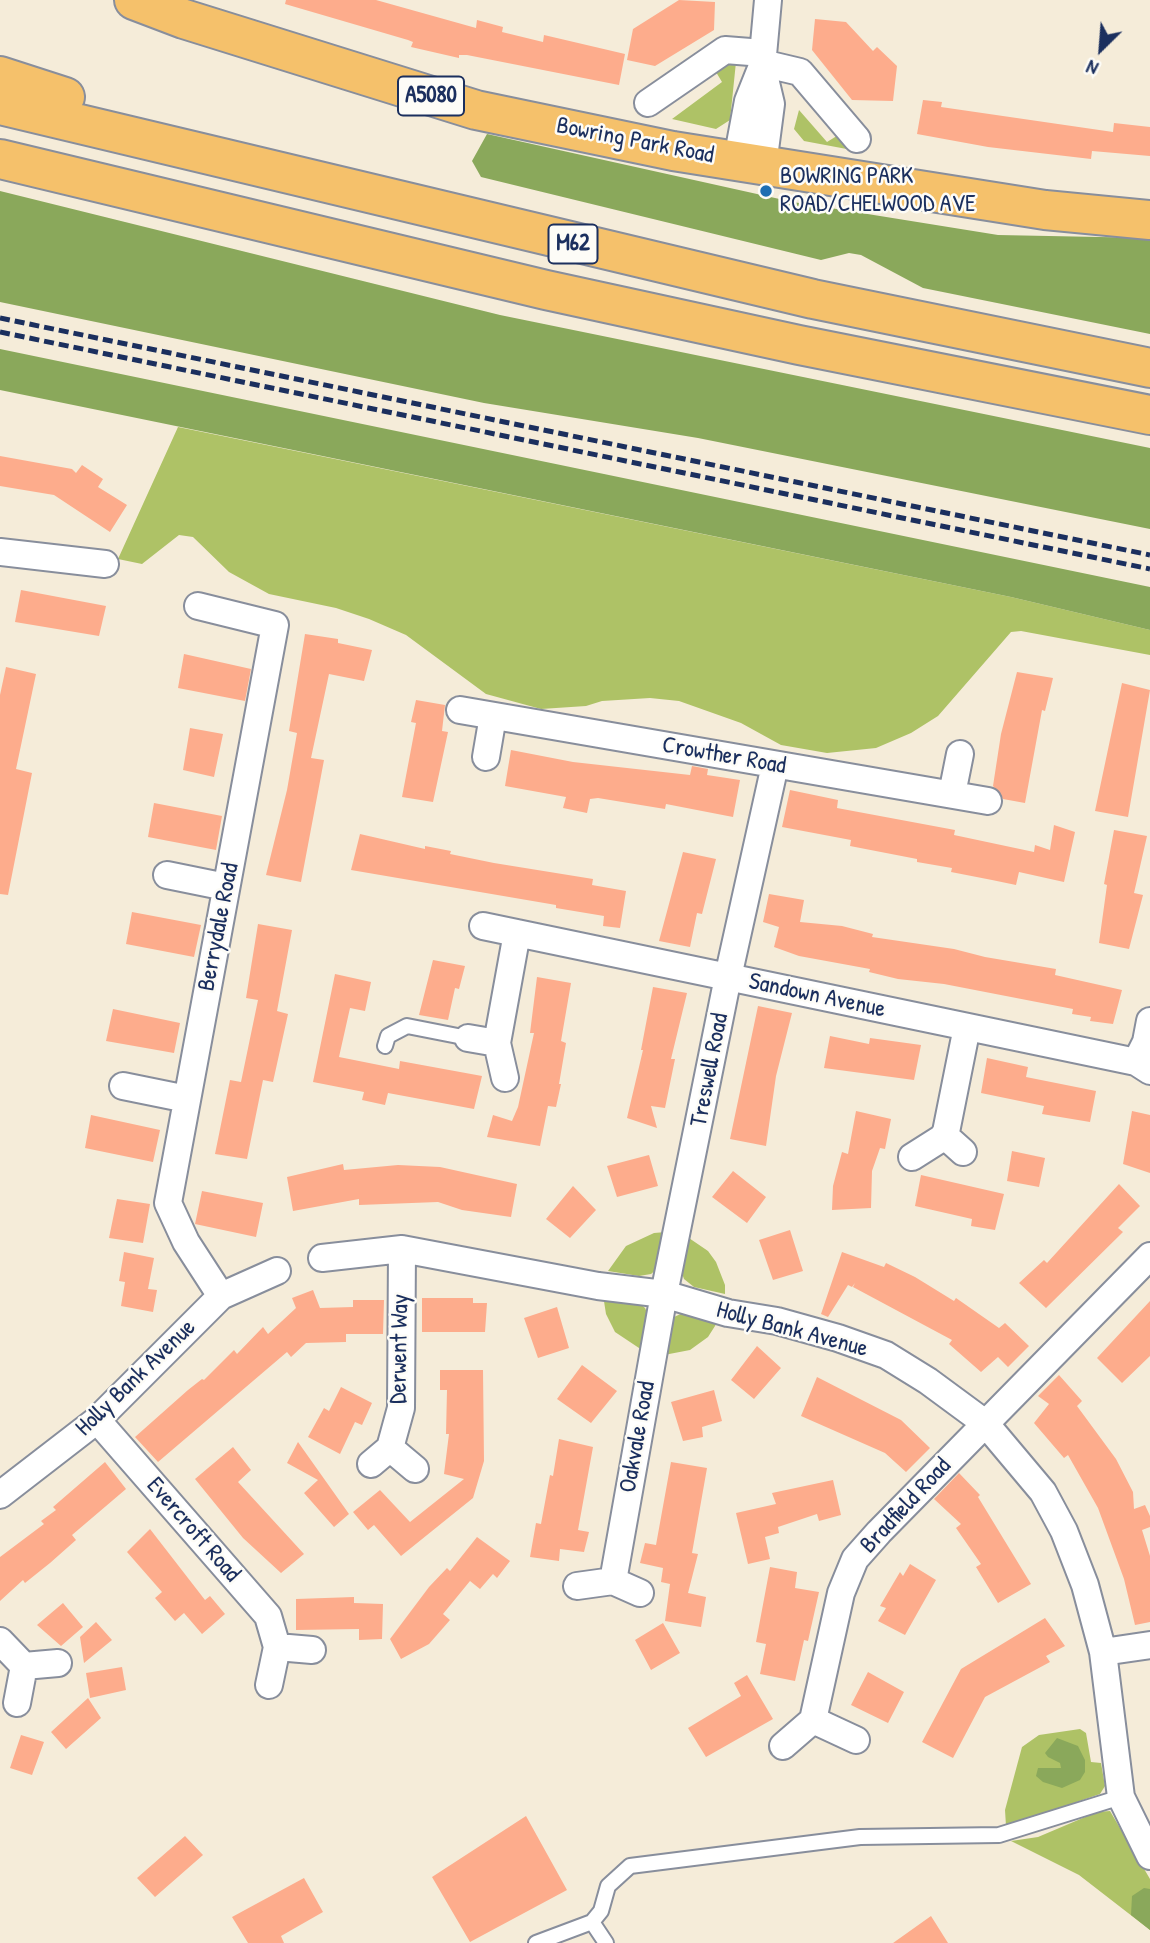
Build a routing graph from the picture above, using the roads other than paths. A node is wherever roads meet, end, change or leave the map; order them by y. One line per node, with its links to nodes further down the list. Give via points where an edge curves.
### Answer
1 (134, 0): 9 (main road, Bowring Park Road / A5080, via 476,110 673,151)
2 (768, 0): 3 (street)
3 (762, 61): 5 (street, via 724,50); 7 (street, via 800,72); 9 (street, via 748,101)
4 (0, 76): 10 (main road)
5 (648, 103)
6 (0, 105): 10 (main road, M62)
7 (857, 139)
8 (0, 159): 13 (main road, M62, via 546,290)
9 (750, 162): 11 (main road, Bowring Park Road / A5080, via 1045,210)
10 (401, 202): 12 (main road, M62, via 813,299)
11 (1150, 220)
12 (1150, 368)
13 (1150, 415)
14 (0, 552): 15 (street)
15 (105, 564)
16 (198, 607): 25 (street, Berrydale Road, via 275,625)
17 (460, 710): 18 (street, Crowther Road)
18 (493, 716): 20 (street); 21 (street, Crowther Road)
19 (960, 754): 22 (street)
20 (486, 757)
21 (775, 765): 22 (street, Crowther Road); 28 (street, Treswell Road)
22 (952, 794): 23 (street, Crowther Road)
23 (988, 802)
24 (167, 875): 25 (street)
25 (226, 887): 37 (street, Berrydale Road)
26 (483, 926): 27 (street, Sandown Avenue)
27 (517, 933): 28 (street, Sandown Avenue); 32 (street)
28 (728, 977): 30 (street, Sandown Avenue); 43 (street, Treswell Road)
29 (1150, 1021): 34 (street)
30 (967, 1027): 34 (street, Sandown Avenue); 38 (street, via 953,1144)
31 (468, 1038): 32 (street); 33 (lane, via 407,1026 388,1036)
32 (498, 1043): 35 (street)
33 (385, 1046)
34 (1143, 1066)
35 (505, 1078)
36 (123, 1086): 37 (street)
37 (187, 1099): 44 (street, Berrydale Road, via 168,1203 186,1242)
38 (912, 1157)
39 (402, 1249): 41 (street, Holly Bank Avenue); 43 (street, Holly Bank Avenue); 47 (street, Derwent Way, via 401,1408 381,1456)
40 (1150, 1256): 46 (street)
41 (322, 1258)
42 (276, 1271): 44 (street, Holly Bank Avenue)
43 (664, 1294): 46 (street, Holly Bank Avenue, via 838,1338 886,1356); 49 (street, Oakvale Road)
44 (221, 1296): 45 (street, Holly Bank Avenue)
45 (97, 1420): 48 (street, Holly Bank Avenue); 54 (street, Evercroft Road, via 268,1616)
46 (985, 1423): 56 (street, Holly Bank Avenue, via 1043,1492 1064,1531 1086,1585); 61 (street, Bradfield Road, via 855,1559 841,1593)
47 (415, 1469)
48 (0, 1495)
49 (613, 1581): 50 (street); 51 (street)
50 (577, 1586)
51 (640, 1593)
52 (0, 1641): 58 (street)
53 (1150, 1645): 56 (street)
54 (277, 1647): 55 (street); 59 (street, Evercroft Road)
55 (312, 1650)
56 (1103, 1652): 64 (street, Holly Bank Avenue)
57 (58, 1663): 58 (street)
58 (24, 1667): 60 (street)
59 (269, 1685)
60 (17, 1703)
61 (813, 1720): 62 (street); 63 (street)
62 (856, 1740)
63 (783, 1745)
64 (1121, 1797): 65 (street, Holly Bank Avenue); 66 (lane, via 999,1835 860,1837 631,1866 608,1886)
65 (1150, 1856)
66 (592, 1922): 67 (lane); 68 (lane)
67 (536, 1943)
68 (606, 1943)

